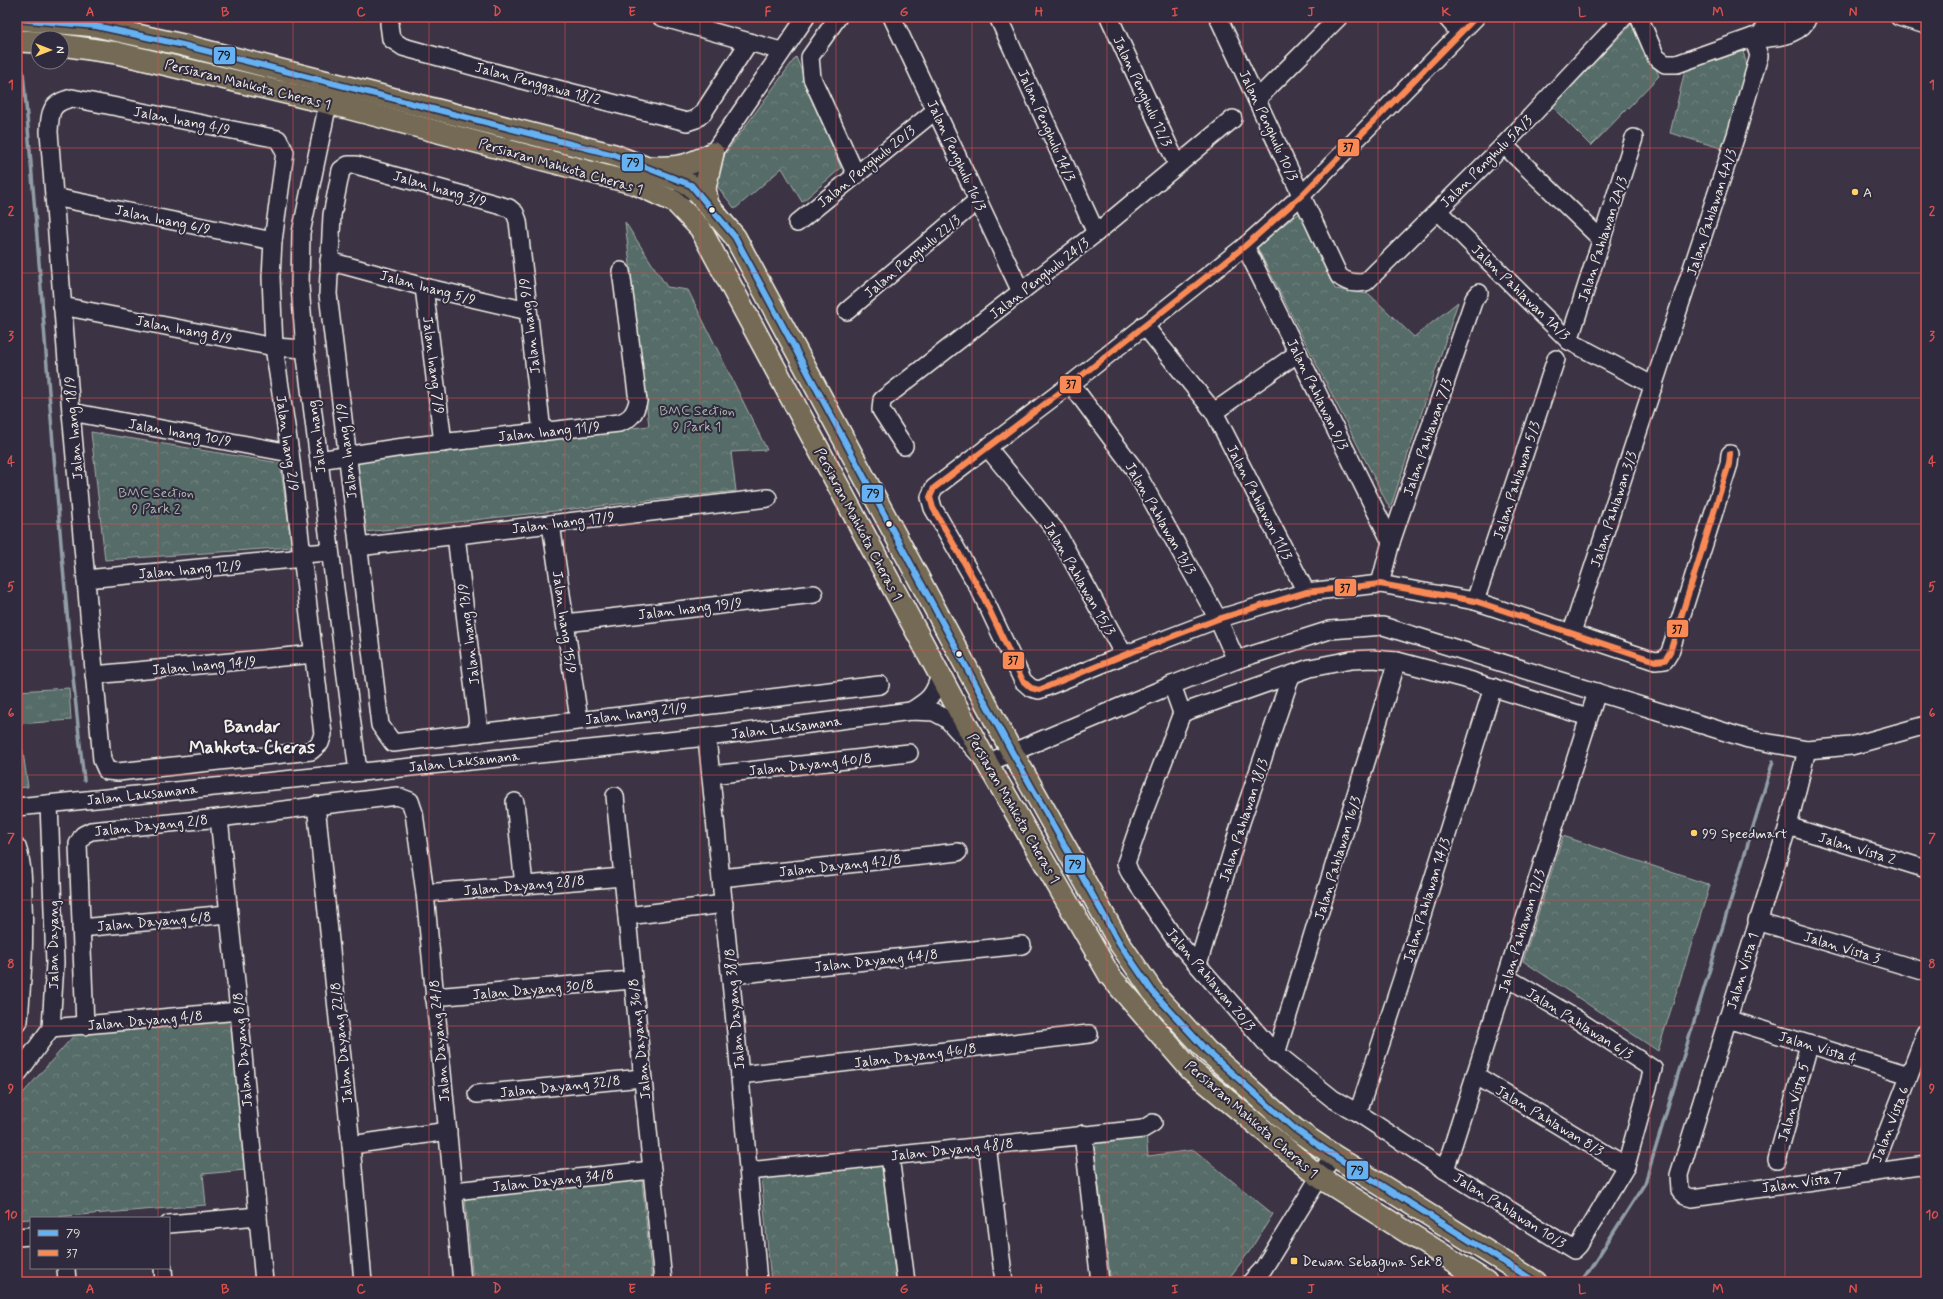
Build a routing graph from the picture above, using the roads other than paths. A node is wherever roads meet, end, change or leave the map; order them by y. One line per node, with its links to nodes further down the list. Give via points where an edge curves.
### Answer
1 (391, 17): 23 (street, Jalan Penggawa 18/2, via 389,24 392,39 403,46 526,81 687,122 696,120 703,113)
2 (661, 17): 23 (street)
3 (806, 17): 25 (street)
4 (838, 17): 38 (street, via 810,57 812,78)
5 (892, 17): 29 (street, Jalan Penghulu 16/3)
6 (998, 17): 48 (street, Jalan Penghulu 14/3)
7 (1109, 17): 35 (street, Jalan Penghulu 12/3)
8 (1218, 17): 27 (street, Jalan Penghulu 10/3)
9 (1339, 17): 27 (street)
10 (1446, 17): 19 (street)
11 (1476, 17): 19 (street)
12 (1624, 17): 32 (street, Jalan Penghulu 5A/3)
13 (1638, 17): 20 (street, via 1656,57 1665,64 1677,64)
14 (1790, 17): 20 (street, via 1765,28)
15 (1808, 17): 20 (street, via 1805,24 1797,30 1766,39)
16 (1898, 17): 18 (street)
17 (17, 19): 37 (main road, Persiaran Mahkota Cheras 1, via 96,26 183,45 614,155)
18 (1926, 25)
19 (1460, 33): 40 (street)
20 (1756, 36): 68 (street, Jalan Pahlawan 4A/3, via 1760,56)
21 (17, 41): 22 (main road)
22 (30, 42)
23 (749, 42): 25 (street)
24 (70, 46): 28 (main road, Persiaran Mahkota Cheras 1, via 117,53)
25 (781, 51): 34 (street)
26 (72, 98): 33 (street, Jalan Inang 4/9, via 278,139); 41 (street, Jalan Inang 18/9, via 60,101 50,111)
27 (1257, 99): 40 (street, Jalan Penghulu 10/3)
28 (328, 103): 43 (main road, Persiaran Mahkota Cheras 1, via 636,184); 64 (street, Jalan Inang, via 302,233 300,286)
29 (936, 110): 38 (street, Jalan Penghulu 20/3); 42 (street, Jalan Penghulu 16/3)
30 (1233, 119): 35 (street, Jalan Penghulu 24/3)
31 (1634, 138): 49 (street, Jalan Pahlawan 2A/3)
32 (1504, 145): 45 (street, Jalan Penghulu 5A/3); 49 (street)
33 (285, 152): 50 (street, Jalan Inang 2/9)
34 (712, 153): 37 (main road, via 692,164 676,167); 39 (street); 44 (main road, via 705,188)
35 (1177, 164): 48 (street, Jalan Penghulu 24/3)
36 (356, 165): 46 (street, Jalan Inang 3/9, via 509,208 515,213); 52 (street, Jalan Inang 1/9, via 341,170 332,215)
37 (645, 166): 39 (main road, Persiaran Mahkota Cheras 1)
38 (856, 175): 47 (street, Jalan Penghulu 20/3)
39 (691, 185): 43 (street); 44 (main road, Persiaran Mahkota Cheras 1)
40 (1302, 195): 51 (street); 54 (street, Jalan Penghulu 10/3)
41 (54, 197): 50 (street, Jalan Inang 6/9); 58 (street, Jalan Inang 18/9)
42 (978, 200): 56 (street, Jalan Penghulu 16/3); 60 (street, Jalan Penghulu 22/3)
43 (676, 202): 99 (main road, Persiaran Mahkota Cheras 1, via 700,228)
44 (708, 205): 114 (main road, Persiaran Mahkota Cheras 1, via 735,237)
45 (1438, 211): 54 (street, Jalan Penghulu 5A/3, via 1366,282 1359,284 1345,281); 62 (street, Jalan Pahlawan 1A/3)
46 (518, 221): 59 (street, Jalan Inang 9/9)
47 (797, 223)
48 (1096, 233): 56 (street, Jalan Penghulu 24/3)
49 (1602, 240): 62 (street, Jalan Pahlawan 2A/3)
50 (273, 241): 63 (street, Jalan Inang 2/9, via 271,277)
51 (1245, 246): 61 (street); 65 (street, Jalan Pahlawan 9/3)
52 (329, 261): 55 (street, Jalan Inang 5/9); 77 (street, Jalan Inang 1/9, via 328,294)
53 (621, 271): 71 (street, Jalan Inang 11/9, via 638,401 635,413 619,424)
54 (1338, 276)
55 (424, 287): 59 (street, Jalan Inang 5/9); 72 (street, Jalan Inang 7/9)
56 (1021, 292): 73 (street, Jalan Penghulu 24/3, via 882,400 881,410)
57 (1479, 293): 82 (street, Jalan Pahlawan 7/3, via 1474,299)
58 (62, 306): 63 (street, Jalan Inang 8/9); 69 (street, Jalan Inang 18/9)
59 (528, 311): 71 (street, Jalan Inang 9/9)
60 (847, 311)
61 (1144, 325): 67 (street); 70 (street, Jalan Pahlawan 11/3)
62 (1569, 341): 68 (street, Jalan Pahlawan 1A/3)
63 (274, 347): 64 (street, Jalan Inang 8/9); 75 (street, Jalan Inang 2/9)
64 (305, 349): 78 (street, Jalan Inang)
65 (1298, 353): 70 (street); 82 (street, Jalan Pahlawan 9/3)
66 (1556, 358): 90 (street, Jalan Pahlawan 5/3)
67 (1071, 384): 74 (street); 91 (street, Jalan Pahlawan 13/3, via 1135,470)
68 (1654, 386): 93 (street, Jalan Pahlawan 3/3)
69 (71, 412): 75 (street, Jalan Inang 10/9); 86 (street, Jalan Inang 18/9)
70 (1214, 412): 88 (street, Jalan Pahlawan 11/3)
71 (542, 432): 72 (street, Jalan Inang 11/9)
72 (444, 443): 77 (street, Jalan Inang 11/9)
73 (904, 446)
74 (987, 447): 95 (street, Jalan Pahlawan 15/3, via 1056,531); 95 (street, via 934,488 930,497 933,508 981,592 1023,682 1039,690)
75 (290, 452): 85 (street, Jalan Inang 2/9)
76 (1730, 454): 93 (street, via 1670,652 1665,660 1655,661)
77 (346, 455): 78 (street, Jalan Inang 11/9); 83 (street, Jalan Inang 1/9)
78 (318, 460): 84 (street, Jalan Inang)
79 (768, 498): 80 (street, Jalan Inang 17/9)
80 (551, 524): 81 (street, Jalan Inang 17/9); 92 (street, Jalan Inang 15/9)
81 (456, 535): 83 (street, Jalan Inang 17/9); 110 (street, Jalan Inang 13/9)
82 (1390, 542): 87 (street, Jalan Pahlawan 7/3)
83 (358, 546): 112 (street, Jalan Inang 1/9, via 380,725)
84 (330, 558): 85 (street, Jalan Inang 12/9); 118 (street, Jalan Inang)
85 (300, 560): 86 (street, Jalan Inang 12/9); 94 (street, Jalan Inang 2/9)
86 (86, 579): 98 (street, Jalan Inang 18/9)
87 (1380, 584): 88 (street); 90 (street)
88 (1306, 592): 91 (street)
89 (814, 594): 92 (street, Jalan Inang 19/9)
90 (1476, 601): 93 (street)
91 (1218, 619): 95 (street); 96 (street, Jalan Pahlawan 13/3)
92 (566, 623): 108 (street, Jalan Inang 15/9)
93 (1572, 632)
94 (314, 654): 98 (street, Jalan Inang 14/9); 117 (street, Jalan Inang 2/9, via 323,734 320,744 311,751 211,763)
95 (1124, 655)
96 (1236, 660): 102 (street); 104 (street, via 1330,630 1383,626)
97 (1397, 661): 100 (street, via 1351,660 1310,668); 103 (street); 156 (street, Jalan Pahlawan 16/3)
98 (94, 675): 117 (street, Jalan Inang 18/9, via 102,760)
99 (940, 675): 105 (street, Jalan Laksamana, via 932,696); 116 (main road, Persiaran Mahkota Cheras 1)
100 (1291, 676): 106 (street); 142 (street, Jalan Pahlawan 18/3, via 1241,822)
101 (880, 685): 108 (street, Jalan Inang 21/9)
102 (1172, 685): 106 (street); 114 (street)
103 (1493, 687): 107 (street); 163 (street, Jalan Pahlawan 14/3)
104 (1597, 692): 107 (street, Jalan Pahlawan 12/3); 113 (street, via 1748,739)
105 (911, 710): 111 (street, Jalan Laksamana); 116 (street, Jalan Laksamana, via 934,712 947,718)
106 (1182, 713): 142 (street, Jalan Pahlawan 20/3, via 1126,863 1130,873 1175,939)
107 (1588, 717): 145 (street, Jalan Pahlawan 12/3)
108 (579, 720): 110 (street, Jalan Inang 21/9)
109 (1926, 725): 113 (street, via 1851,746)
110 (479, 733): 112 (street, Jalan Inang 21/9)
111 (707, 737): 118 (street, Jalan Laksamana); 119 (street, Jalan Dayang 38/8)
112 (393, 743)
113 (1807, 750): 127 (street, Jalan Vista 1)
114 (1012, 752): 116 (street); 169 (main road, Persiaran Mahkota Cheras 1, via 1120,944 1154,992 1207,1051 1295,1129)
115 (909, 753): 119 (street, Jalan Dayang 40/8)
116 (987, 763): 178 (main road, Persiaran Mahkota Cheras 1, via 1110,976 1192,1070)
117 (107, 771)
118 (358, 772): 123 (street, Jalan Laksamana)
119 (711, 775): 132 (street, Jalan Dayang 38/8)
120 (615, 796): 131 (street, Jalan Dayang 36/8)
121 (410, 801): 124 (street, Jalan Dayang 2/8, via 397,796); 134 (street, Jalan Dayang 24/8, via 414,813)
122 (515, 802): 133 (street)
123 (49, 804): 125 (street, Jalan Laksamana); 152 (street, Jalan Dayang, via 55,963)
124 (316, 805): 126 (street, Jalan Dayang 2/8); 167 (street, Jalan Dayang 22/8)
125 (17, 807)
126 (219, 818): 136 (street, Jalan Dayang 8/8); 139 (street, Jalan Dayang 2/8, via 91,831 83,835 78,844)
127 (1788, 826): 130 (street, Jalan Vista 2); 138 (street, Jalan Vista 1)
128 (17, 847): 140 (street, via 22,873)
129 (958, 852): 132 (street, Jalan Dayang 42/8)
130 (1926, 869)
131 (624, 877): 133 (street, Jalan Dayang 28/8); 137 (street, Jalan Dayang 36/8)
132 (721, 878): 135 (street, Jalan Dayang 38/8)
133 (524, 885): 134 (street, Jalan Dayang 28/8)
134 (425, 894): 147 (street, Jalan Dayang 24/8)
135 (724, 904): 137 (street); 144 (street, Jalan Dayang 38/8)
136 (228, 914): 139 (street, Jalan Dayang 6/8); 148 (street, Jalan Dayang 8/8)
137 (627, 916): 146 (street, Jalan Dayang 36/8)
138 (1757, 921): 143 (street, Jalan Vista 3); 149 (street, Jalan Vista 1)
139 (81, 928): 151 (street, Jalan Dayang 2/8)
140 (21, 935): 150 (street)
141 (1022, 945): 144 (street, Jalan Dayang 44/8)
142 (1198, 964): 156 (street, Jalan Pahlawan 20/3)
143 (1926, 972)
144 (731, 975): 158 (street, Jalan Dayang 38/8)
145 (1506, 977): 159 (street, Jalan Pahlawan 12/3); 173 (street, Jalan Pahlawan 6/3, via 1653,1069)
146 (632, 980): 147 (street, Jalan Dayang 30/8); 161 (street, Jalan Dayang 36/8)
147 (434, 997): 165 (street, Jalan Dayang 24/8)
148 (239, 1011): 151 (street, Jalan Dayang 4/8); 181 (street, Jalan Dayang 8/8)
149 (1727, 1019): 155 (street, Jalan Vista 4); 180 (street, Jalan Vista 1, via 1679,1175)
150 (18, 1022)
151 (85, 1026): 152 (street, Jalan Dayang 4/8)
152 (51, 1028): 157 (street)
153 (1926, 1032): 160 (street, Jalan Vista 6)
154 (1089, 1034): 158 (street, Jalan Dayang 46/8)
155 (1809, 1045): 160 (street, Jalan Vista 4); 171 (street, Jalan Vista 5)
156 (1276, 1054): 163 (street, Jalan Pahlawan 20/3, via 1333,1099)
157 (17, 1075)
158 (740, 1075): 176 (street, Jalan Dayang 38/8)
159 (1475, 1075): 173 (street, Jalan Pahlawan 8/3); 175 (street, Jalan Pahlawan 12/3)
160 (1909, 1075): 177 (street, Jalan Vista 6)
161 (642, 1078): 162 (street, Jalan Dayang 32/8); 174 (street, Jalan Dayang 36/8)
162 (477, 1094)
163 (1358, 1113): 175 (street, Jalan Pahlawan 20/3)
164 (1153, 1123): 166 (street, Jalan Dayang 48/8, via 1143,1129)
165 (448, 1131): 167 (street); 179 (street, Jalan Dayang 24/8)
166 (1083, 1134): 168 (street, Jalan Dayang 48/8); 196 (street)
167 (351, 1145): 190 (street, Jalan Dayang 22/8)
168 (987, 1145): 170 (street, Jalan Dayang 48/8); 195 (street)
169 (1334, 1155): 178 (street); 199 (main road, Persiaran Mahkota Cheras 1)
170 (890, 1156): 176 (street, Jalan Dayang 48/8); 194 (street)
171 (1777, 1160)
172 (1926, 1165): 177 (street, Jalan Vista 7)
173 (1626, 1166): 175 (street, Jalan Pahlawan 10/3, via 1579,1246 1574,1250)
174 (652, 1170): 179 (street, Jalan Dayang 34/8); 192 (street, Jalan Dayang 36/8)
175 (1445, 1170)
176 (749, 1171): 193 (street, Jalan Dayang 38/8)
177 (1872, 1172): 180 (street, Jalan Vista 7, via 1692,1198)
178 (1321, 1178): 197 (street, via 1263,1270); 198 (main road, Persiaran Mahkota Cheras 1)
179 (454, 1191): 191 (street, Jalan Dayang 24/8)
180 (1680, 1191)
181 (258, 1216): 182 (street); 189 (street, Jalan Dayang 8/8)
182 (170, 1224)
183 (30, 1236): 184 (street)
184 (17, 1237)
185 (66, 1269): 187 (street)
186 (163, 1269): 188 (street)
187 (67, 1282)
188 (164, 1282)
189 (264, 1282)
190 (363, 1282)
191 (462, 1282)
192 (663, 1282)
193 (758, 1282)
194 (906, 1282)
195 (1004, 1282)
196 (1100, 1282)
197 (1252, 1282)
198 (1486, 1282)
199 (1536, 1282)

